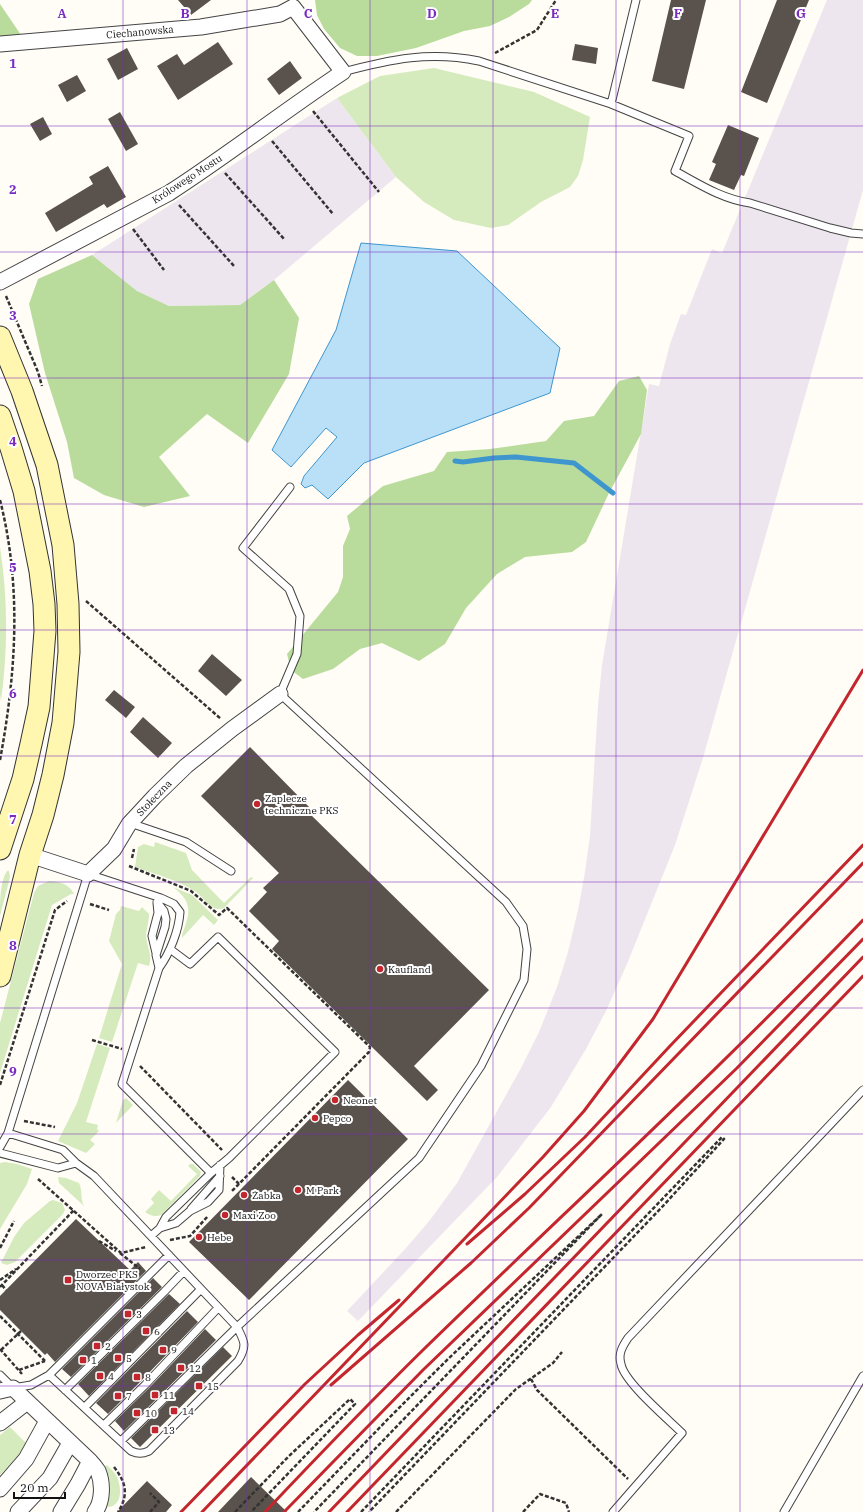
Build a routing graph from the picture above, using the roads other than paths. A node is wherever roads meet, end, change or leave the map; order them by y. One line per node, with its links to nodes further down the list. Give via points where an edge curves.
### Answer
1 (636, 0): 4 (lane)
2 (0, 44): 3 (street, Ciechanowska, via 201,27 280,14 293,7)
3 (343, 72): 4 (lane, via 379,62 423,56 464,58); 6 (street, Królowego Mostu, via 169,193)
4 (611, 104): 5 (lane, via 689,136 674,171 721,196 830,228)
5 (863, 234)
6 (0, 282)
7 (0, 337): 8 (street)
8 (22, 390): 9 (street, via 14,403); 15 (street, via 47,465 63,545 68,604 63,724 43,815)
9 (0, 404)
10 (0, 416): 14 (street, via 24,490 40,571 45,632 39,707 33,737 23,780)
11 (290, 487): 12 (lane, via 243,548 289,589 300,616 297,654)
12 (280, 694): 13 (street, Stołeczna, via 186,766); 35 (lane, via 506,902 523,926 527,949 524,980 481,1066 419,1158)
13 (130, 823): 16 (lane, via 186,842); 17 (street, Stołeczna, via 114,849)
14 (0, 847): 15 (street)
15 (30, 855): 17 (street); 21 (street)
16 (232, 871)
17 (88, 874): 18 (lane); 23 (lane)
18 (148, 894): 19 (lane, via 174,904 180,912 180,920); 20 (lane, via 164,911 166,919 156,955)
19 (170, 949): 20 (lane); 27 (lane, via 190,964 218,937 335,1052)
20 (159, 968): 28 (lane, via 122,1084)
21 (0, 976)
22 (863, 1090): 53 (lane, via 628,1338 621,1349 621,1366 629,1381 682,1433)
23 (8, 1133): 24 (lane); 26 (lane, via 63,1150)
24 (0, 1147)
25 (0, 1153): 26 (lane, via 58,1168)
26 (76, 1163): 30 (lane, via 94,1176)
27 (220, 1165): 28 (lane); 29 (lane, via 220,1176 190,1211 176,1223)
28 (211, 1173): 29 (lane, via 166,1216)
29 (160, 1228): 30 (lane)
30 (151, 1236): 31 (lane)
31 (169, 1255): 32 (lane); 37 (lane)
32 (184, 1271): 33 (lane); 40 (lane)
33 (201, 1289): 34 (lane); 42 (lane)
34 (218, 1308): 35 (lane); 45 (lane)
35 (237, 1328): 46 (lane); 46 (lane, via 244,1341 244,1351 238,1361 149,1451 143,1454 136,1453)
36 (0, 1375): 39 (lane)
37 (49, 1375): 39 (lane, via 31,1385); 40 (lane)
38 (863, 1376): 54 (lane)
39 (6, 1389): 41 (street)
40 (65, 1390): 42 (lane)
41 (27, 1402): 43 (street); 44 (street)
42 (85, 1407): 45 (lane)
43 (47, 1421): 47 (street); 49 (street, via 26,1459)
44 (0, 1423)
45 (104, 1425): 46 (lane)
46 (121, 1441)
47 (70, 1443): 48 (street); 50 (street, via 50,1478)
48 (90, 1461): 51 (street); 52 (street, via 98,1471 101,1484 102,1495)
49 (0, 1489)
50 (18, 1512)
51 (61, 1512)
52 (95, 1512)
53 (613, 1512)
54 (784, 1512)

